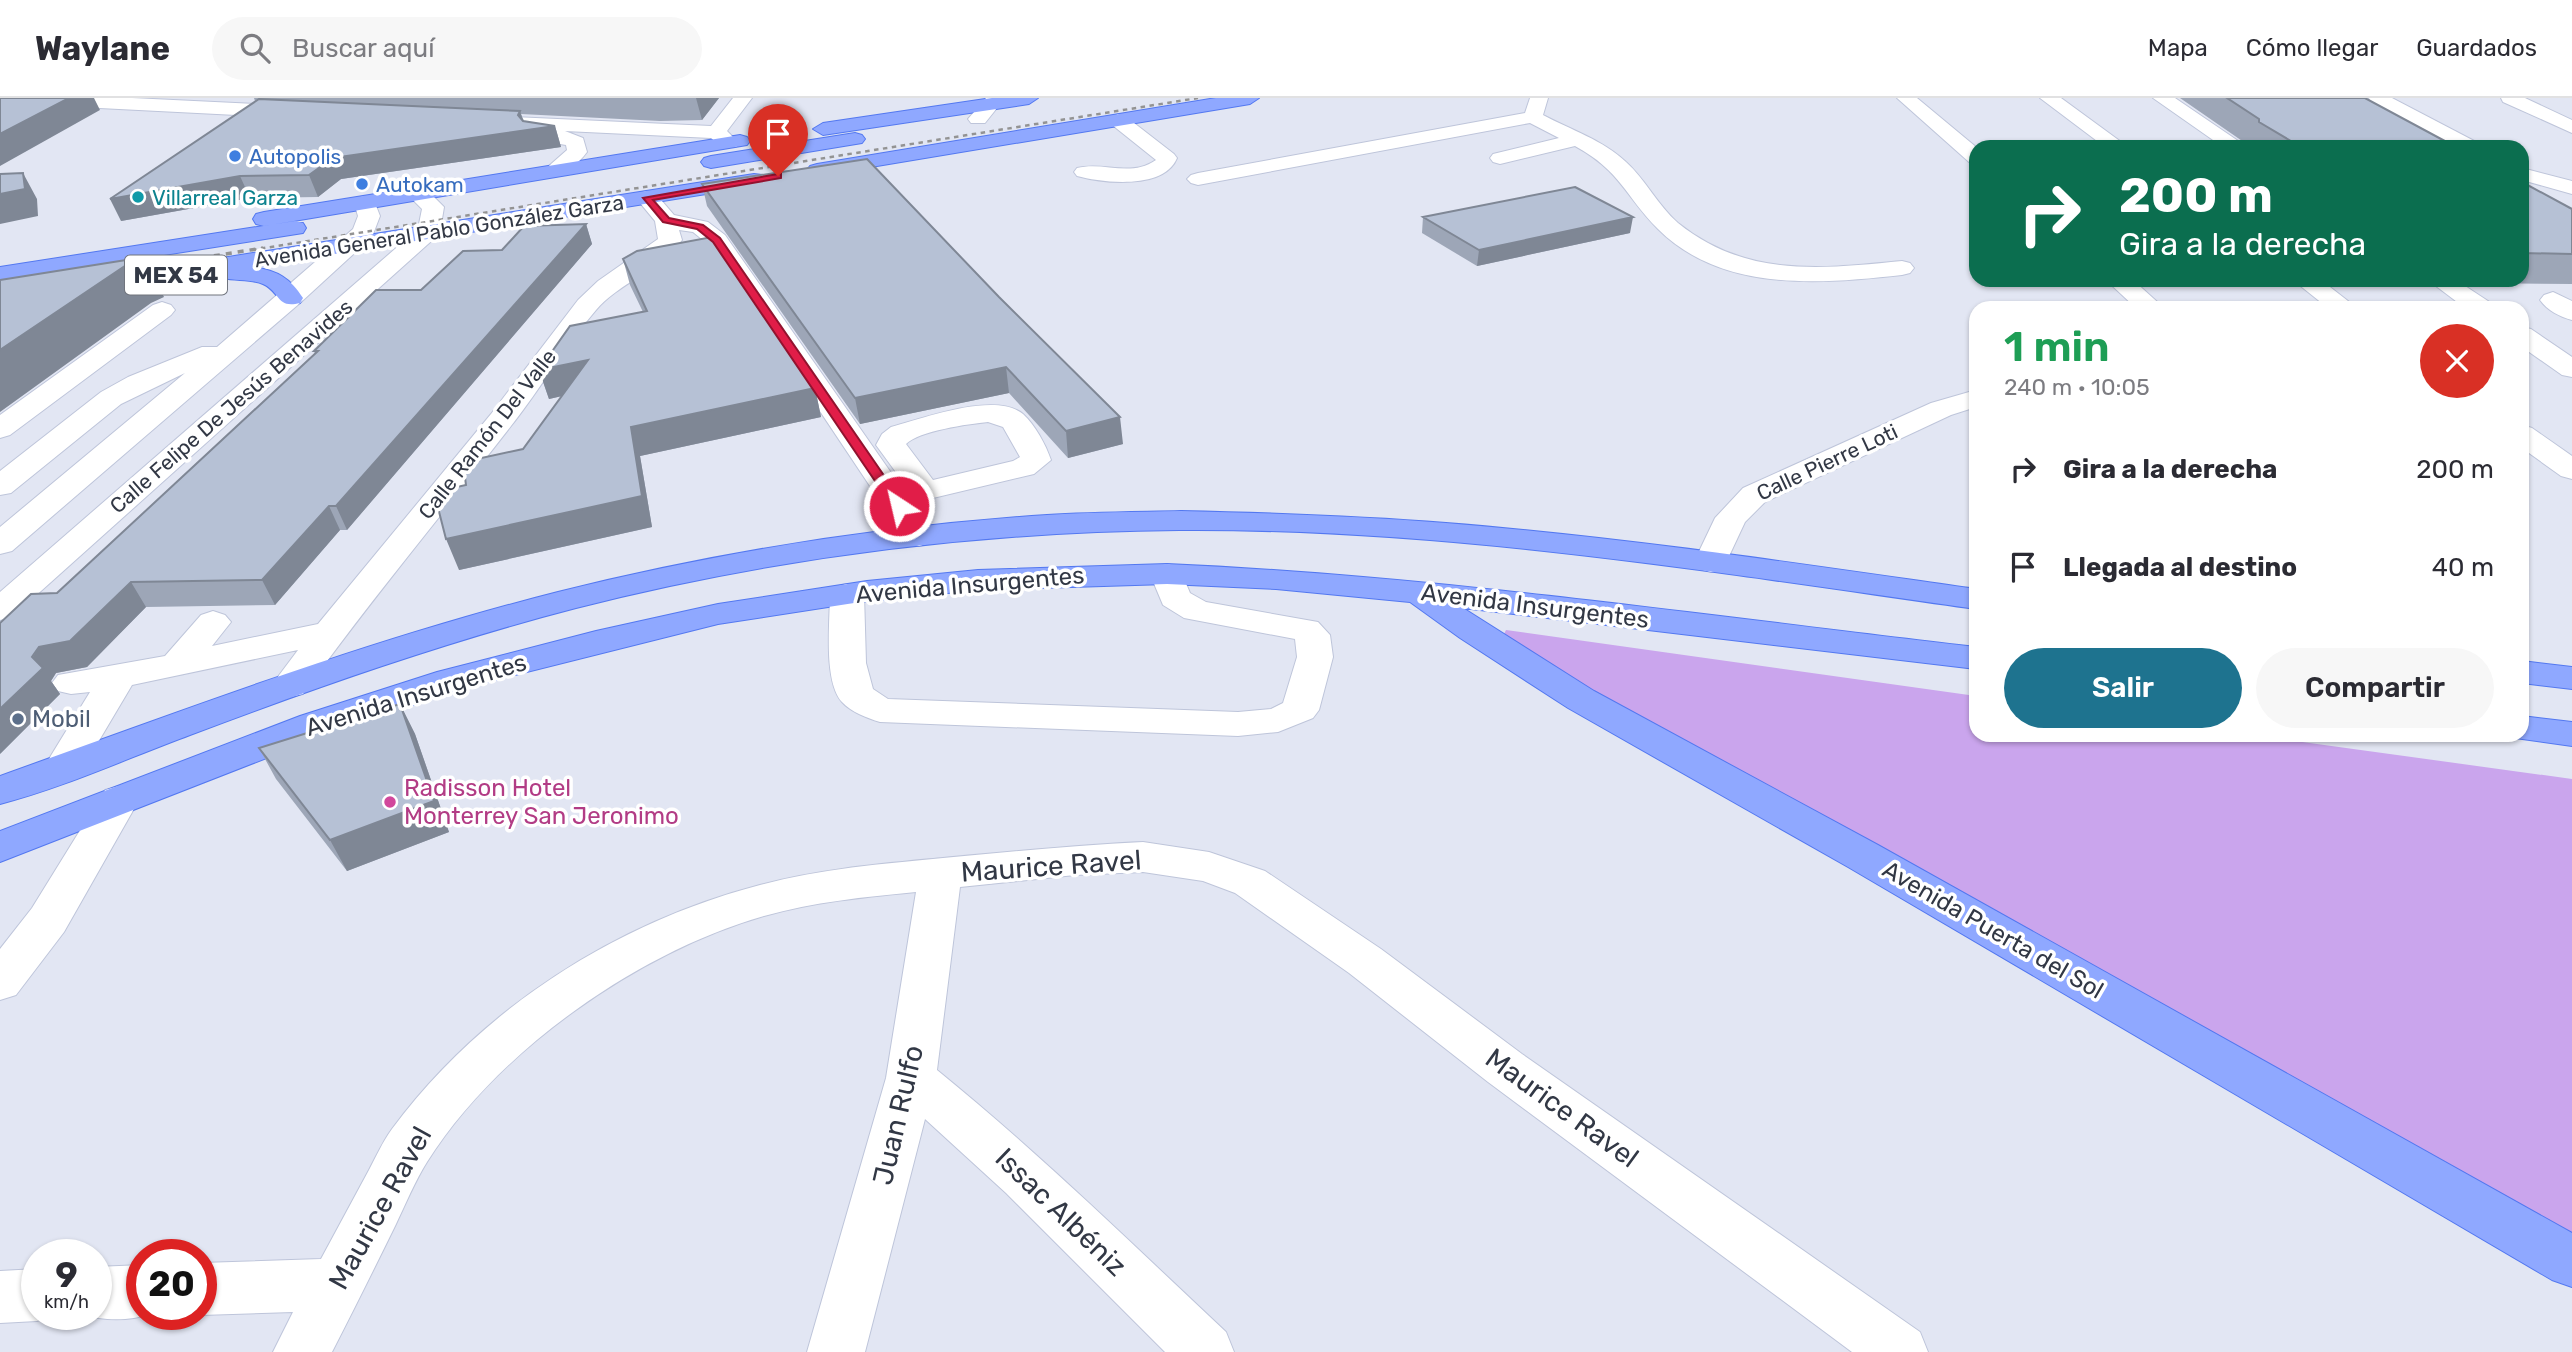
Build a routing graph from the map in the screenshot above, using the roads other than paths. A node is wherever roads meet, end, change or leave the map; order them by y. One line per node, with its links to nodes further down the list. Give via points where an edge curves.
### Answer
1 (21, 98): 13 (street)
2 (231, 98): 13 (street)
3 (743, 98): 22 (street)
4 (1250, 98): 18 (main road)
5 (1906, 98): 28 (street)
6 (2049, 98): 25 (street)
7 (2162, 98): 26 (street)
8 (2378, 98): 27 (street)
9 (2510, 98): 20 (street)
10 (994, 101): 11 (main road, Avenida General Pablo González Garza / MEX 54); 17 (street); 23 (main road, Avenida General Pablo González Garza / MEX 54)
11 (1037, 103): 17 (main road, Avenida General Pablo González Garza / MEX 54)
12 (0, 107): 15 (street)
13 (213, 108): 15 (street)
14 (1536, 108): 24 (street); 35 (street)
15 (269, 115): 16 (street)
16 (315, 117)
17 (978, 119): 39 (main road, Avenida General Pablo González Garza / MEX 54)
18 (1118, 120): 31 (street, via 1167,158 1165,163 1131,175); 32 (main road)
19 (479, 126): 21 (street)
20 (2572, 127)
21 (574, 132): 22 (street); 30 (street, via 577,152)
22 (722, 137): 23 (main road, Avenida General Pablo González Garza / MEX 54); 30 (main road, Avenida General Pablo González Garza / MEX 54)
23 (769, 137): 39 (main road, via 741,148 489,190)
24 (1576, 140): 29 (street); 42 (street, via 1610,159 1635,182 1665,223 1710,254 1758,272 1802,277)
25 (2108, 140)
26 (2226, 140)
27 (2458, 140)
28 (1969, 152)
29 (1500, 158)
30 (552, 172): 39 (main road, Avenida General Pablo González Garza / MEX 54)
31 (1084, 172)
32 (795, 173)
33 (2529, 176): 36 (street)
34 (768, 178): 37 (main road, Avenida General Pablo González Garza / MEX 54)
35 (1198, 179)
36 (2572, 188)
37 (657, 209): 39 (main road, Avenida General Pablo González Garza / MEX 54); 63 (street, via 700,227 717,240); 73 (street, Calle Ramón Del Valle, via 670,240 666,246 606,286 589,303)
38 (367, 210): 39 (main road, Avenida General Pablo González Garza / MEX 54); 40 (street, Calle Felipe De Jesús Benavides, via 364,232); 41 (main road, Avenida General Pablo González Garza / MEX 54); 44 (main road, Avenida General Pablo González Garza / MEX 54)
39 (427, 211): 40 (main road, Avenida General Pablo González Garza / MEX 54); 71 (street, Calle Felipe De Jesús Benavides)
40 (351, 244): 43 (main road, Avenida General Pablo González Garza / MEX 54); 48 (street, Calle Felipe De Jesús Benavides)
41 (0, 261)
42 (1902, 268)
43 (198, 271): 48 (main road, via 272,279 284,284); 49 (main road, Avenida General Pablo González Garza / MEX 54)
44 (0, 274)
45 (2126, 287): 50 (street)
46 (2315, 287): 51 (street)
47 (2450, 287): 52 (street)
48 (291, 298): 55 (street, Calle Felipe De Jesús Benavides)
49 (0, 301)
50 (2143, 301)
51 (2334, 301)
52 (2472, 301)
53 (162, 310): 58 (street)
54 (2529, 340): 56 (street)
55 (242, 341): 61 (street, via 111,398); 65 (street, Calle Felipe De Jesús Benavides)
56 (2572, 369)
57 (1969, 400): 66 (street, Calle Pierre Loti, via 1754,495 1731,518)
58 (0, 429)
59 (2529, 440): 60 (street)
60 (2572, 470)
61 (0, 486)
62 (926, 491): 63 (street)
63 (894, 498): 64 (street)
64 (919, 536): 66 (main road, Avenida Insurgentes, via 1067,524 1327,524); 79 (main road, Avenida Insurgentes, via 691,572 600,592 517,613)
65 (0, 544)
66 (1711, 562): 70 (main road, Avenida Insurgentes)
67 (1167, 574): 68 (main road, Avenida Insurgentes); 69 (main road, Avenida Insurgentes, via 978,580); 69 (street, via 1175,598 1196,611 1312,635 1315,657 1300,710 1278,720 1238,724 880,710 856,695 848,663)
68 (1418, 592): 74 (main road, Avenida Insurgentes); 90 (main road, Avenida Puerta del Sol, via 1536,674)
69 (846, 594): 85 (main road, Avenida Insurgentes, via 718,614 450,680 314,725)
70 (1969, 598)
71 (0, 610)
72 (213, 622): 75 (street)
73 (328, 633): 75 (street); 79 (street, Calle Ramón Del Valle)
74 (1969, 657)
75 (178, 664): 77 (street)
76 (2545, 675): 80 (main road)
77 (118, 677): 78 (street); 83 (street)
78 (71, 683)
79 (290, 686): 83 (main road, Avenida Insurgentes)
80 (2572, 695)
81 (2529, 729): 82 (main road)
82 (2572, 734)
83 (64, 767): 84 (main road, Avenida Insurgentes)
84 (0, 791)
85 (119, 800): 86 (main road, Avenida Insurgentes); 88 (street, via 48,920)
86 (0, 847)
87 (940, 874): 89 (street, Juan Rulfo); 91 (street, Maurice Ravel, via 831,886 722,913 633,953 550,1003 497,1045 448,1095 408,1147); 98 (street, Maurice Ravel, via 1143,857 1209,867 1250,882 1366,961 1505,1068)
88 (0, 982)
89 (911, 1078): 96 (street, Juan Rulfo); 97 (street, Issac Albéniz, via 1046,1194)
90 (2572, 1262)
91 (338, 1284): 92 (street); 95 (street, Maurice Ravel)
92 (217, 1288)
93 (21, 1296): 94 (street)
94 (0, 1297)
95 (302, 1352)
96 (836, 1352)
97 (1205, 1352)
98 (1899, 1352)

